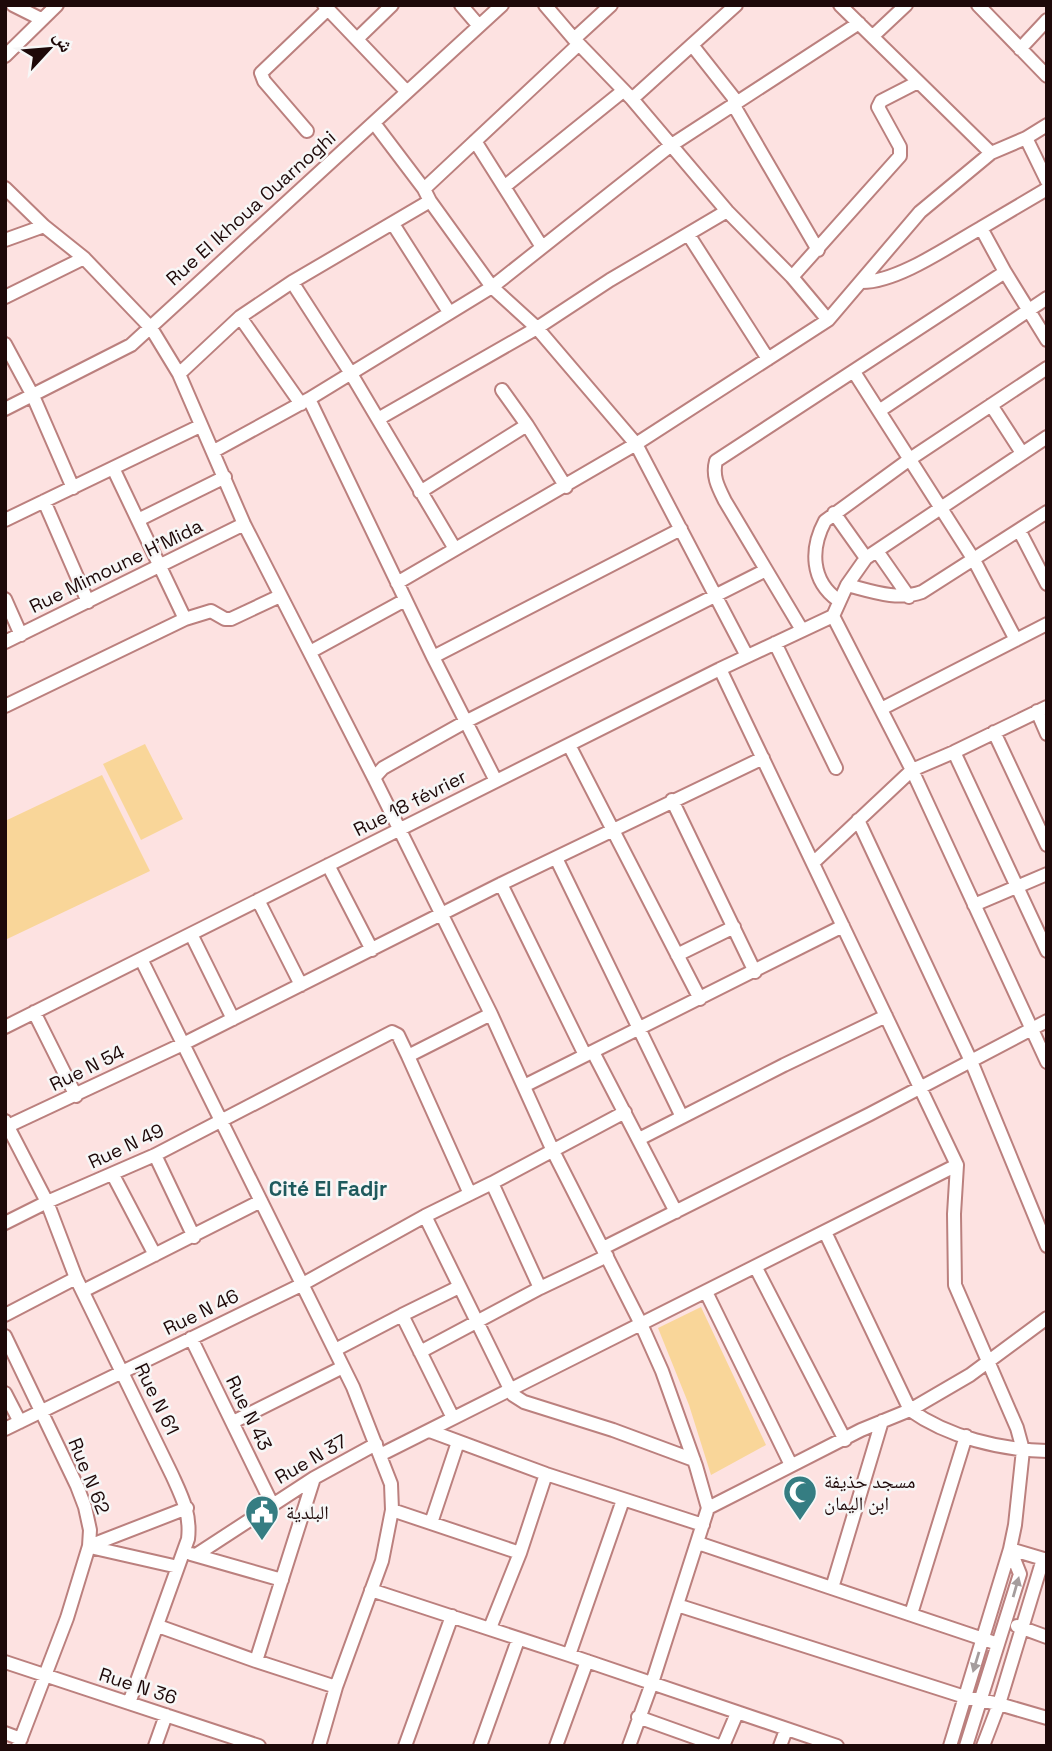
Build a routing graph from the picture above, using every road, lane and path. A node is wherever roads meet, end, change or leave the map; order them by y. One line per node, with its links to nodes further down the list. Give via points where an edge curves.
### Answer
1 (13, 5): 13 (street)
2 (57, 5): 13 (street)
3 (391, 5): 18 (street)
4 (461, 5): 16 (street)
5 (502, 5): 16 (street, Rue EI Ikhoua Ouarnoghi)
6 (545, 5): 19 (street)
7 (611, 5): 19 (street)
8 (736, 5): 20 (street)
9 (840, 5): 15 (street)
10 (906, 5): 17 (street)
11 (978, 5): 21 (street)
12 (326, 7): 18 (street); 30 (street, via 261,73)
13 (41, 19): 22 (street)
14 (1047, 20): 21 (street)
15 (859, 23): 17 (street); 27 (street)
16 (479, 26): 25 (street, Rue EI Ikhoua Ouarnoghi)
17 (873, 36): 24 (street)
18 (358, 38): 25 (street)
19 (576, 42): 26 (street); 32 (street)
20 (692, 45): 26 (street); 27 (street)
21 (1020, 49): 23 (street)
22 (5, 56)
23 (1047, 76)
24 (918, 82): 34 (street); 48 (street, via 878,107 900,147 900,156)
25 (407, 92): 28 (street, Rue EI Ikhoua Ouarnoghi)
26 (627, 95): 33 (street); 36 (street)
27 (735, 103): 33 (street); 48 (street)
28 (374, 123): 38 (street); 61 (street, Rue EI Ikhoua Ouarnoghi)
29 (1047, 125): 31 (street)
30 (307, 131)
31 (1026, 138): 34 (street); 35 (street)
32 (475, 141): 36 (street); 38 (street)
33 (670, 145): 41 (street); 47 (street)
34 (991, 153): 53 (street, via 920,212)
35 (1047, 181)
36 (504, 187): 47 (street)
37 (5, 188): 43 (street)
38 (424, 189): 40 (street)
39 (1047, 189): 44 (street)
40 (430, 201): 42 (street); 54 (street)
41 (727, 211): 45 (street); 51 (street)
42 (393, 223): 52 (street); 58 (street)
43 (44, 226): 46 (street); 49 (street)
44 (981, 228): 50 (street); 53 (street, via 892,276)
45 (688, 234): 62 (street); 65 (street)
46 (5, 240)
47 (542, 247): 54 (street)
48 (818, 250): 51 (street)
49 (84, 258): 55 (street); 61 (street)
50 (1005, 272): 57 (street); 68 (street)
51 (792, 277): 60 (street)
52 (292, 282): 59 (street); 67 (street)
53 (862, 282): 60 (street)
54 (492, 287): 58 (street); 62 (street)
55 (5, 297)
56 (1047, 298): 57 (street)
57 (1027, 310): 63 (street); 75 (street)
58 (449, 312): 67 (street)
59 (240, 317): 69 (street); 72 (street)
60 (828, 320): 65 (street)
61 (151, 328): 69 (street); 71 (street, Rue EI Ikhoua Ouarnoghi, via 131,345)
62 (537, 328): 76 (street); 80 (street)
63 (1047, 340)
64 (5, 344): 71 (street)
65 (768, 359): 80 (street)
66 (1047, 368): 73 (street)
67 (350, 372): 72 (street); 76 (street)
68 (854, 372): 75 (street); 102 (street, via 716,461 716,483)
69 (179, 374): 78 (street)
70 (502, 390): 77 (street)
71 (33, 396): 74 (street, Rue EI Ikhoua Ouarnoghi); 87 (street)
72 (305, 401): 81 (street); 103 (street)
73 (991, 405): 82 (street); 83 (street)
74 (5, 410)
75 (879, 411): 83 (street)
76 (378, 419): 88 (street)
77 (527, 425): 86 (street); 88 (street)
78 (200, 426): 81 (street); 84 (street)
79 (1047, 437): 82 (street)
80 (636, 444): 86 (street); 96 (street)
81 (214, 451): 85 (street)
82 (1022, 453): 90 (street)
83 (910, 459): 90 (street); 92 (street)
84 (114, 468): 87 (street); 94 (street)
85 (225, 477): 94 (street); 95 (street)
86 (566, 487): 98 (street)
87 (73, 488): 89 (street)
88 (420, 492): 98 (street)
89 (44, 501): 93 (street); 112 (street)
90 (941, 508): 99 (street); 100 (street)
91 (1047, 512): 97 (street)
92 (834, 513): 99 (street); 111 (street, via 819,532 817,573 822,586)
93 (5, 520)
94 (138, 520): 101 (street)
95 (244, 524): 101 (street, Rue Mimoune H'Mida); 106 (street)
96 (681, 529): 107 (street); 123 (street)
97 (1019, 530): 100 (street); 104 (street)
98 (455, 549): 103 (street)
99 (872, 554): 105 (street); 108 (street)
100 (974, 560): 108 (street); 118 (street)
101 (160, 566): 112 (street, Rue Mimoune H'Mida); 114 (street)
102 (766, 570): 107 (street); 116 (street)
103 (397, 583): 110 (street)
104 (1047, 584)
105 (846, 585): 108 (street); 111 (street)
106 (280, 596): 114 (street, via 230,619 211,611); 121 (street)
107 (717, 596): 122 (street); 128 (street)
108 (909, 597)
109 (5, 599): 117 (street)
110 (405, 600): 121 (street); 123 (street)
111 (838, 600): 113 (street)
112 (89, 603): 117 (street, Rue Mimoune H'Mida)
113 (833, 615): 116 (street, Rue 18 février); 126 (street)
114 (185, 619): 125 (street)
115 (1047, 624): 118 (street)
116 (802, 630): 120 (street, Rue 18 février)
117 (21, 635): 119 (street, Rue Mimoune H'Mida)
118 (1016, 640): 126 (street)
119 (5, 642)
120 (775, 643): 122 (street, Rue 18 février); 134 (street)
121 (310, 652): 136 (street)
122 (747, 656): 124 (street, Rue 18 février)
123 (433, 657): 128 (street)
124 (720, 669): 131 (street, Rue 18 février); 133 (street)
125 (5, 706)
126 (881, 709): 135 (street)
127 (1042, 709): 129 (street); 130 (street)
128 (465, 722): 136 (street, via 383,768); 137 (street)
129 (994, 732): 132 (street); 142 (street)
130 (1047, 734)
131 (569, 745): 137 (street, Rue 18 février); 140 (street)
132 (954, 752): 135 (street); 148 (street)
133 (763, 758): 138 (street, Rue N 54); 144 (street)
134 (836, 768)
135 (912, 770): 139 (street); 150 (street)
136 (374, 778): 141 (street)
137 (496, 781): 141 (street, Rue 18 février)
138 (672, 800): 140 (street, Rue N 54); 153 (street)
139 (858, 820): 144 (street); 173 (street)
140 (614, 829): 143 (street, Rue N 54); 157 (street)
141 (399, 830): 145 (street, Rue 18 février); 151 (street)
142 (1047, 845)
143 (556, 858): 147 (street, Rue N 54); 168 (street)
144 (813, 863): 152 (street)
145 (328, 865): 149 (street, Rue 18 février); 155 (street)
146 (1047, 874): 148 (street)
147 (501, 884): 151 (street, Rue N 54); 171 (street)
148 (1018, 886): 150 (street); 156 (street)
149 (258, 900): 154 (street, Rue 18 février); 160 (street)
150 (974, 905): 169 (street)
151 (442, 916): 155 (street, Rue N 54); 163 (street)
152 (843, 926): 159 (street); 164 (street)
153 (734, 927): 157 (street); 159 (street)
154 (191, 934): 158 (street, Rue 18 février); 165 (street)
155 (372, 950): 160 (street, Rue N 54)
156 (1047, 951)
157 (677, 955): 161 (street)
158 (141, 959): 162 (street, Rue 18 février); 170 (street)
159 (755, 972): 161 (street)
160 (301, 985): 165 (street, Rue N 54)
161 (700, 999): 168 (street)
162 (34, 1012): 167 (street, Rue 18 février); 177 (street)
163 (491, 1014): 172 (street); 175 (street)
164 (886, 1016): 176 (street); 179 (street)
165 (233, 1019): 170 (street, Rue N 54)
166 (1047, 1021): 169 (street)
167 (5, 1027)
168 (640, 1029): 171 (street); 179 (street)
169 (1033, 1029): 173 (street); 174 (street)
170 (183, 1044): 177 (street, Rue N 54); 180 (street)
171 (589, 1054): 175 (street); 178 (street)
172 (408, 1056): 180 (street, Rue N 49, via 398,1035 390,1032); 188 (street)
173 (971, 1061): 176 (street); 196 (street)
174 (1047, 1062)
175 (524, 1086): 183 (street)
176 (920, 1087): 185 (street); 191 (street)
177 (76, 1096): 181 (street, Rue N 54)
178 (625, 1112): 182 (street); 183 (street, Rue N 46)
179 (682, 1117): 182 (street)
180 (219, 1121): 184 (street, Rue N 49); 189 (street)
181 (7, 1124): 190 (street, Rue N 61)
182 (639, 1139): 191 (street)
183 (553, 1152): 187 (street, Rue N 46); 197 (street)
184 (155, 1155): 186 (street, Rue N 49); 195 (street)
185 (957, 1166): 194 (street, Rue N 37); 215 (street, via 955,1285)
186 (113, 1175): 190 (street, Rue N 49); 198 (street)
187 (492, 1183): 188 (street, Rue N 46); 203 (street)
188 (470, 1194): 192 (street, Rue N 46)
189 (261, 1201): 195 (street); 201 (street)
190 (47, 1202): 193 (street, Rue N 49); 200 (street, Rue N 61)
191 (676, 1212): 197 (street)
192 (425, 1216): 201 (street, Rue N 46); 202 (street)
193 (5, 1223)
194 (825, 1233): 199 (street, Rue N 37); 220 (street)
195 (194, 1237): 198 (street)
196 (1047, 1246)
197 (605, 1252): 203 (street); 210 (street)
198 (155, 1255): 204 (street)
199 (756, 1268): 205 (street, Rue N 37); 229 (street)
200 (76, 1278): 204 (street, Rue N 61); 206 (street)
201 (301, 1285): 212 (street, Rue N 46); 213 (street)
202 (459, 1287): 207 (street); 209 (street)
203 (541, 1288): 209 (street)
204 (83, 1291): 217 (street, Rue N 61)
205 (706, 1292): 210 (street, Rue N 37); 235 (street)
206 (5, 1315)
207 (402, 1315): 213 (street); 214 (street)
208 (1047, 1318): 215 (street)
209 (475, 1322): 214 (street); 218 (street)
210 (641, 1324): 218 (street, Rue N 37); 234 (street)
211 (5, 1336): 221 (street, Rue N 62)
212 (191, 1338): 217 (street, Rue N 46); 225 (street, Rue N 43)
213 (335, 1350): 216 (street)
214 (420, 1352): 222 (street)
215 (988, 1361): 220 (street); 232 (street)
216 (343, 1367): 225 (street); 231 (street)
217 (122, 1373): 221 (street, Rue N 46); 240 (street, Rue N 61)
218 (509, 1389): 222 (street, Rue N 37); 234 (street, via 524,1402)
219 (5, 1393): 224 (street)
220 (910, 1410): 223 (street); 228 (street)
221 (41, 1412): 224 (street, Rue N 46); 246 (street, Rue N 62, via 85,1507)
222 (453, 1419): 227 (street, Rue N 37)
223 (882, 1421): 229 (street); 253 (street)
224 (20, 1422): 226 (street, Rue N 46)
225 (233, 1422): 239 (street, Rue N 43)
226 (5, 1429)
227 (430, 1431): 230 (street); 231 (street, Rue N 37)
228 (966, 1436): 232 (street); 256 (street)
229 (845, 1440): 235 (street)
230 (458, 1442): 236 (street); 243 (street)
231 (378, 1450): 237 (street, Rue N 37); 242 (street, via 391,1484)
232 (1023, 1450): 233 (street); 247 (street)
233 (1047, 1451)
234 (694, 1460): 241 (street)
235 (791, 1465): 241 (street)
236 (547, 1474): 238 (street); 249 (street)
237 (314, 1478): 239 (street, Rue N 37); 252 (street)
238 (623, 1500): 244 (street); 267 (street)
239 (272, 1504): 248 (street, Rue N 37)
240 (187, 1508): 246 (street); 248 (street, Rue N 61)
241 (708, 1508): 244 (street)
242 (392, 1510): 243 (street); 254 (street)
243 (431, 1523): 249 (street)
244 (703, 1525): 245 (street)
245 (698, 1543): 253 (street); 255 (street)
246 (89, 1546): 251 (street); 271 (street, Rue N 62)
247 (1010, 1549): 250 (street); 258 (street); 259 (street, one-way to 247, via 1020,1574)
248 (190, 1553): 251 (street, Rue N 61); 252 (street)
249 (520, 1553): 261 (street)
250 (1045, 1559): 262 (street)
251 (178, 1567): 260 (street, Rue N 61)
252 (282, 1580): 268 (street)
253 (832, 1588): 256 (street)
254 (371, 1590): 257 (street); 273 (street)
255 (677, 1605): 272 (street); 274 (street)
256 (911, 1614): 264 (street)
257 (452, 1616): 261 (street); 288 (street)
258 (990, 1618): 259 (street); 264 (street)
259 (1006, 1623): 262 (street); 266 (street)
260 (158, 1626): 268 (street); 276 (street, Rue N 61)
261 (490, 1628): 265 (street)
262 (1022, 1628): 263 (street); 277 (street)
263 (1047, 1637)
264 (983, 1639): 266 (street); 274 (street, one-way to 274)
265 (518, 1640): 267 (street); 289 (street)
266 (998, 1644): 275 (street)
267 (569, 1655): 269 (street)
268 (256, 1661): 273 (street)
269 (587, 1661): 272 (street); 290 (street)
270 (5, 1662): 271 (street, Rue N 36)
271 (45, 1675): 276 (street, Rue N 36); 284 (street, Rue N 62)
272 (652, 1683): 278 (street); 280 (street)
273 (336, 1687): 287 (street)
274 (965, 1698): 275 (street); 295 (street)
275 (980, 1701): 277 (street); 296 (street)
276 (129, 1703): 279 (street, Rue N 36)
277 (999, 1704): 281 (street); 297 (street)
278 (737, 1713): 282 (street); 292 (street)
279 (166, 1715): 285 (street); 286 (street, Rue N 36)
280 (638, 1717): 291 (street); 292 (street)
281 (1047, 1718)
282 (786, 1730): 293 (street); 294 (street)
283 (5, 1733): 284 (street)
284 (20, 1742)
285 (155, 1746)
286 (259, 1746)
287 (319, 1746)
288 (405, 1746)
289 (480, 1746)
290 (556, 1746)
291 (629, 1746)
292 (721, 1746)
293 (780, 1746)
294 (837, 1746)
295 (950, 1746)
296 (966, 1746)
297 (983, 1746)

